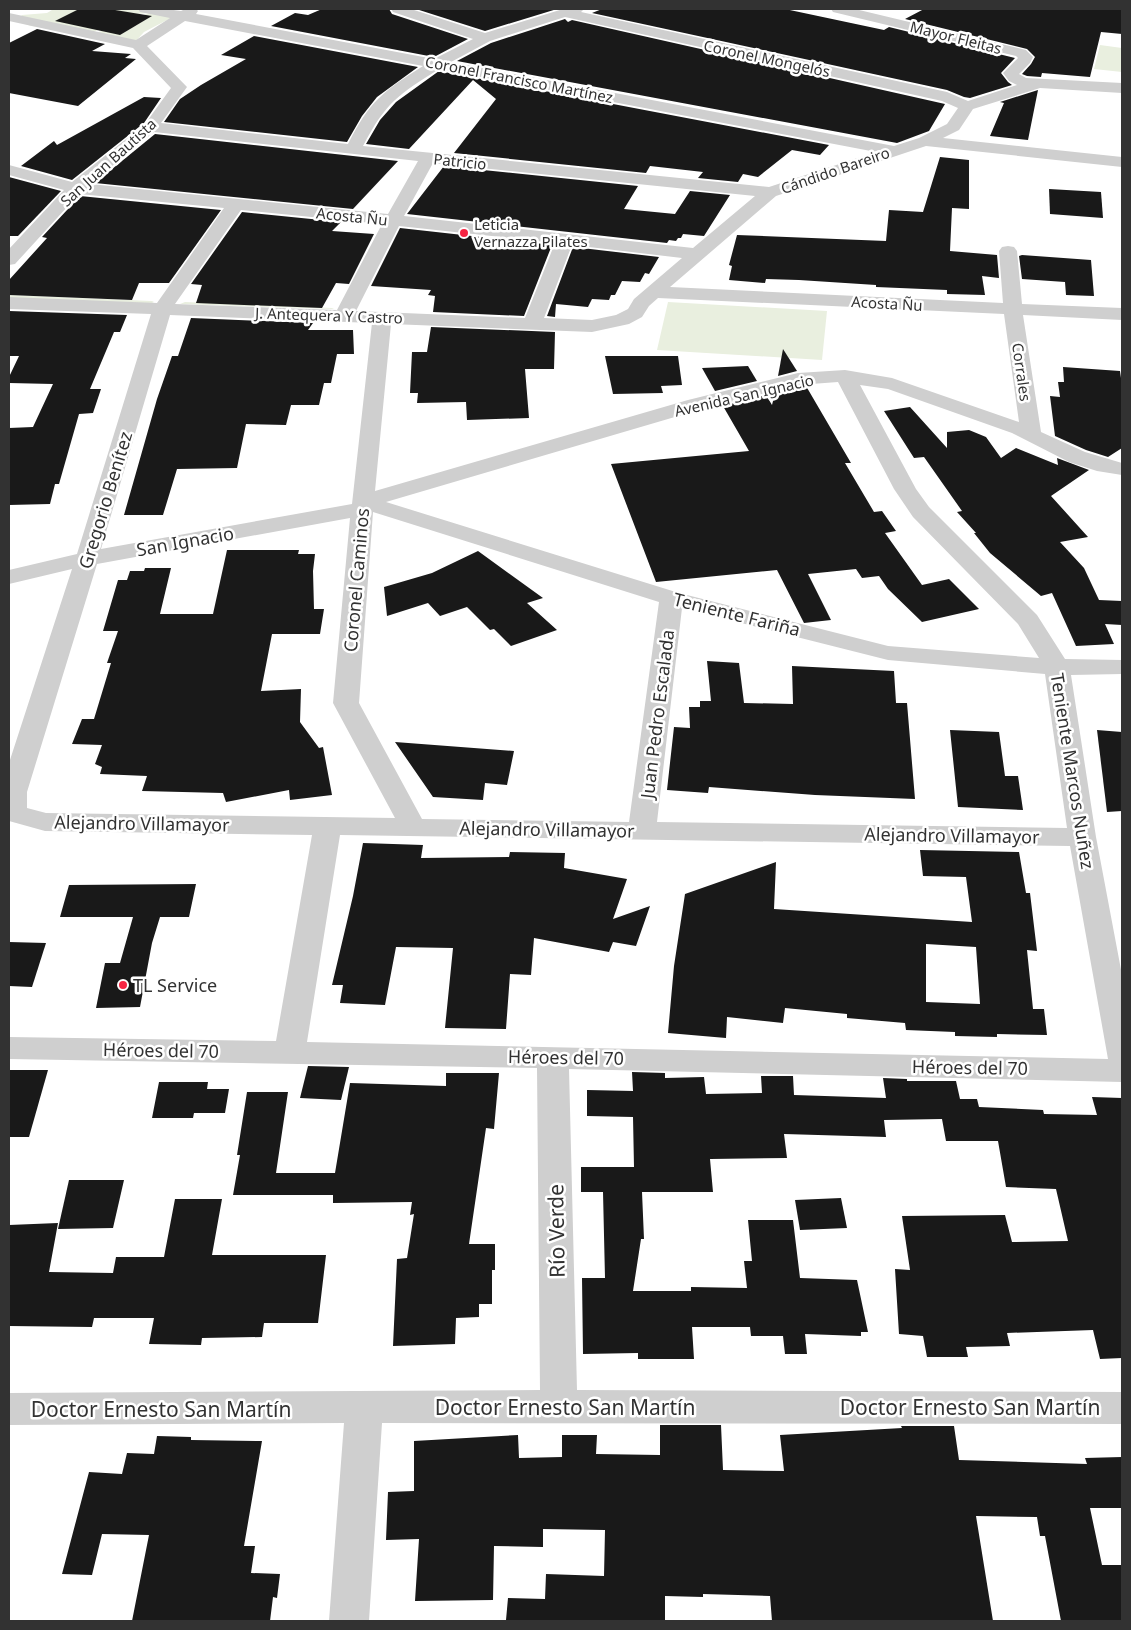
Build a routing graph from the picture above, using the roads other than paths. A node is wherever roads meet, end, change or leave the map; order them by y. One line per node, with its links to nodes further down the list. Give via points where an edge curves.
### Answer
1 (20, 9): 7 (street)
2 (144, 9): 6 (street, Coronel Francisco Martínez)
3 (398, 9): 8 (street)
4 (838, 9): 11 (street, Mayor Fleitas, via 1021,53 1025,60 1011,73 1012,76)
5 (571, 11): 8 (street); 13 (street, Coronel Mongelós, via 947,97)
6 (189, 12): 9 (street); 10 (street, Coronel Francisco Martínez)
7 (9, 16): 9 (street)
8 (485, 38): 10 (street)
9 (138, 45): 14 (street, San Juan Bautista, via 179,87)
10 (438, 63): 16 (street, via 385,99 369,119); 17 (street, Coronel Francisco Martínez)
11 (1035, 84): 12 (street); 13 (street)
12 (1122, 88)
13 (967, 106): 15 (street, Cándido Bareiro, via 953,127)
14 (152, 127): 16 (street, Patricio); 21 (street, San Juan Bautista)
15 (925, 140): 17 (street, Cándido Bareiro); 19 (street)
16 (353, 150): 18 (street, Patricio)
17 (894, 150): 22 (street, Cándido Bareiro)
18 (428, 158): 22 (street, Patricio); 24 (street)
19 (1122, 162)
20 (9, 170): 21 (street, Acosta Ñu)
21 (76, 188): 23 (street, Acosta Ñu); 28 (street, San Juan Bautista)
22 (770, 192): 27 (street, Cándido Bareiro)
23 (236, 204): 24 (street, Acosta Ñu); 32 (street, Gregorio Benítez)
24 (393, 220): 25 (street, Acosta Ñu); 34 (street)
25 (566, 239): 27 (street, Acosta Ñu); 37 (street)
26 (1008, 250): 33 (street, Corrales)
27 (697, 254): 30 (street, Cándido Bareiro)
28 (9, 260)
29 (9, 290): 32 (street, J. Antequera Y Castro)
30 (647, 298): 33 (street, Acosta Ñu); 37 (street, J. Antequera Y Castro, via 635,313 609,324 592,326)
31 (9, 303): 32 (street, J. Antequera Y Castro)
32 (166, 303): 34 (street, J. Antequera Y Castro); 42 (street, Gregorio Benítez)
33 (1013, 309): 35 (street, Acosta Ñu); 39 (street, Corrales)
34 (347, 310): 36 (street, J. Antequera Y Castro); 37 (street, J. Antequera Y Castro)
35 (1122, 314)
36 (382, 317): 37 (street, J. Antequera Y Castro); 41 (street, Coronel Caminos)
37 (534, 318)
38 (845, 376): 39 (street, Avenida San Ignacio, via 892,384); 41 (street, Avenida San Ignacio, via 798,379 695,404); 45 (street, Teniente Marcos Nuñez, via 905,489 921,512 1028,620)
39 (1031, 434): 40 (street, Avenida San Ignacio, via 1077,456)
40 (1122, 469)
41 (362, 506): 42 (street, San Ignacio); 44 (street, Teniente Fariña); 49 (street, Coronel Caminos, via 346,703)
42 (87, 559): 43 (street, San Ignacio); 47 (street, Gregorio Benítez, via 13,792)
43 (9, 577)
44 (671, 598): 45 (street, Teniente Fariña, via 888,653); 50 (street, Juan Pedro Escalada)
45 (1057, 667): 46 (street, Teniente Fariña); 51 (street, Teniente Marcos Nuñez)
46 (1122, 667)
47 (13, 813): 48 (street, Alejandro Villamayor, via 45,822)
48 (328, 825): 49 (street, Alejandro Villamayor); 53 (street)
49 (413, 827): 50 (street, Alejandro Villamayor)
50 (642, 830): 51 (street, Alejandro Villamayor)
51 (1082, 837): 54 (street, Teniente Marcos Nuñez)
52 (9, 1048): 53 (street, Héroes del 70)
53 (290, 1052): 55 (street, Héroes del 70)
54 (1122, 1056)
55 (553, 1057): 56 (street, Héroes del 70); 57 (street, Río Verde)
56 (1122, 1071)
57 (559, 1406): 58 (street, Doctor Ernesto San Martín); 59 (street, Doctor Ernesto San Martín)
58 (364, 1408): 60 (street, Doctor Ernesto San Martín); 61 (street)
59 (1122, 1408)
60 (9, 1409)
61 (349, 1621)

